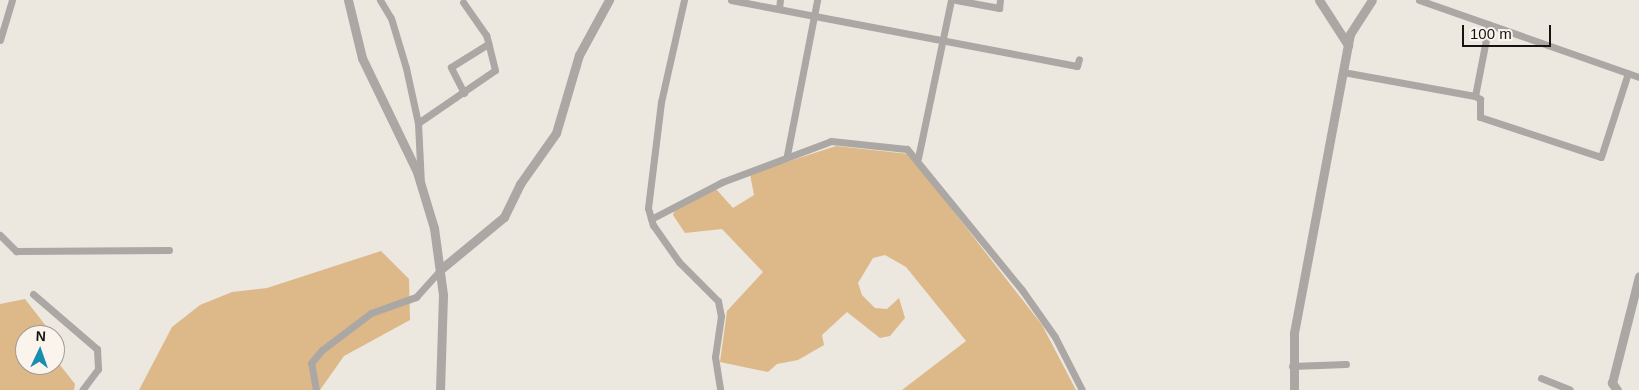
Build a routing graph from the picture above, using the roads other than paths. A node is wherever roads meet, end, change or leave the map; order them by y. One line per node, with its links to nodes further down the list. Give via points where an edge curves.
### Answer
1 (12, 0): 19 (street)
2 (348, 0): 32 (street, via 362,58)
3 (380, 0): 29 (street, via 392,18)
4 (609, 0): 36 (street, via 579,55 556,133 520,184 504,216)
5 (684, 0): 33 (street, via 661,102 648,191)
6 (736, 0): 16 (street)
7 (780, 0): 16 (street)
8 (817, 0): 17 (street)
9 (951, 0): 20 (street)
10 (956, 0): 11 (street, via 999,8)
11 (1000, 0)
12 (1319, 0): 22 (street)
13 (1372, 0): 22 (street, via 1355,20)
14 (1419, 0): 18 (street)
15 (463, 2): 21 (street)
16 (779, 9): 17 (street)
17 (814, 16): 20 (street); 30 (street)
18 (1489, 24): 25 (street, via 1568,56); 28 (street)
19 (0, 40)
20 (944, 40): 23 (street, via 1077,66); 31 (street)
21 (488, 44): 27 (street, via 494,72); 27 (street, via 451,67)
22 (1348, 45): 24 (street)
23 (1078, 59)
24 (1343, 72): 28 (street); 40 (street, via 1294,333)
25 (1628, 73): 26 (street); 28 (street, via 1601,158 1480,117 1480,99)
26 (1639, 77)
27 (464, 93): 29 (street)
28 (1475, 96)
29 (418, 123): 32 (street)
30 (787, 155): 31 (street, via 836,141 903,148); 33 (street)
31 (918, 158): 47 (street, via 1042,318)
32 (421, 185): 36 (street)
33 (651, 219): 46 (street, via 679,262 718,301 721,316 715,357)
34 (0, 235): 35 (street, via 16,251)
35 (169, 250)
36 (441, 269): 44 (street, via 416,296 371,313 322,350 311,363); 45 (street)
37 (1639, 276): 42 (street)
38 (33, 294): 43 (street, via 97,349 98,369)
39 (1346, 364): 40 (street)
40 (1292, 366): 48 (street)
41 (1541, 378): 49 (street)
42 (1613, 388)
43 (82, 390)
44 (316, 390)
45 (440, 390)
46 (720, 390)
47 (1082, 390)
48 (1294, 390)
49 (1570, 390)

